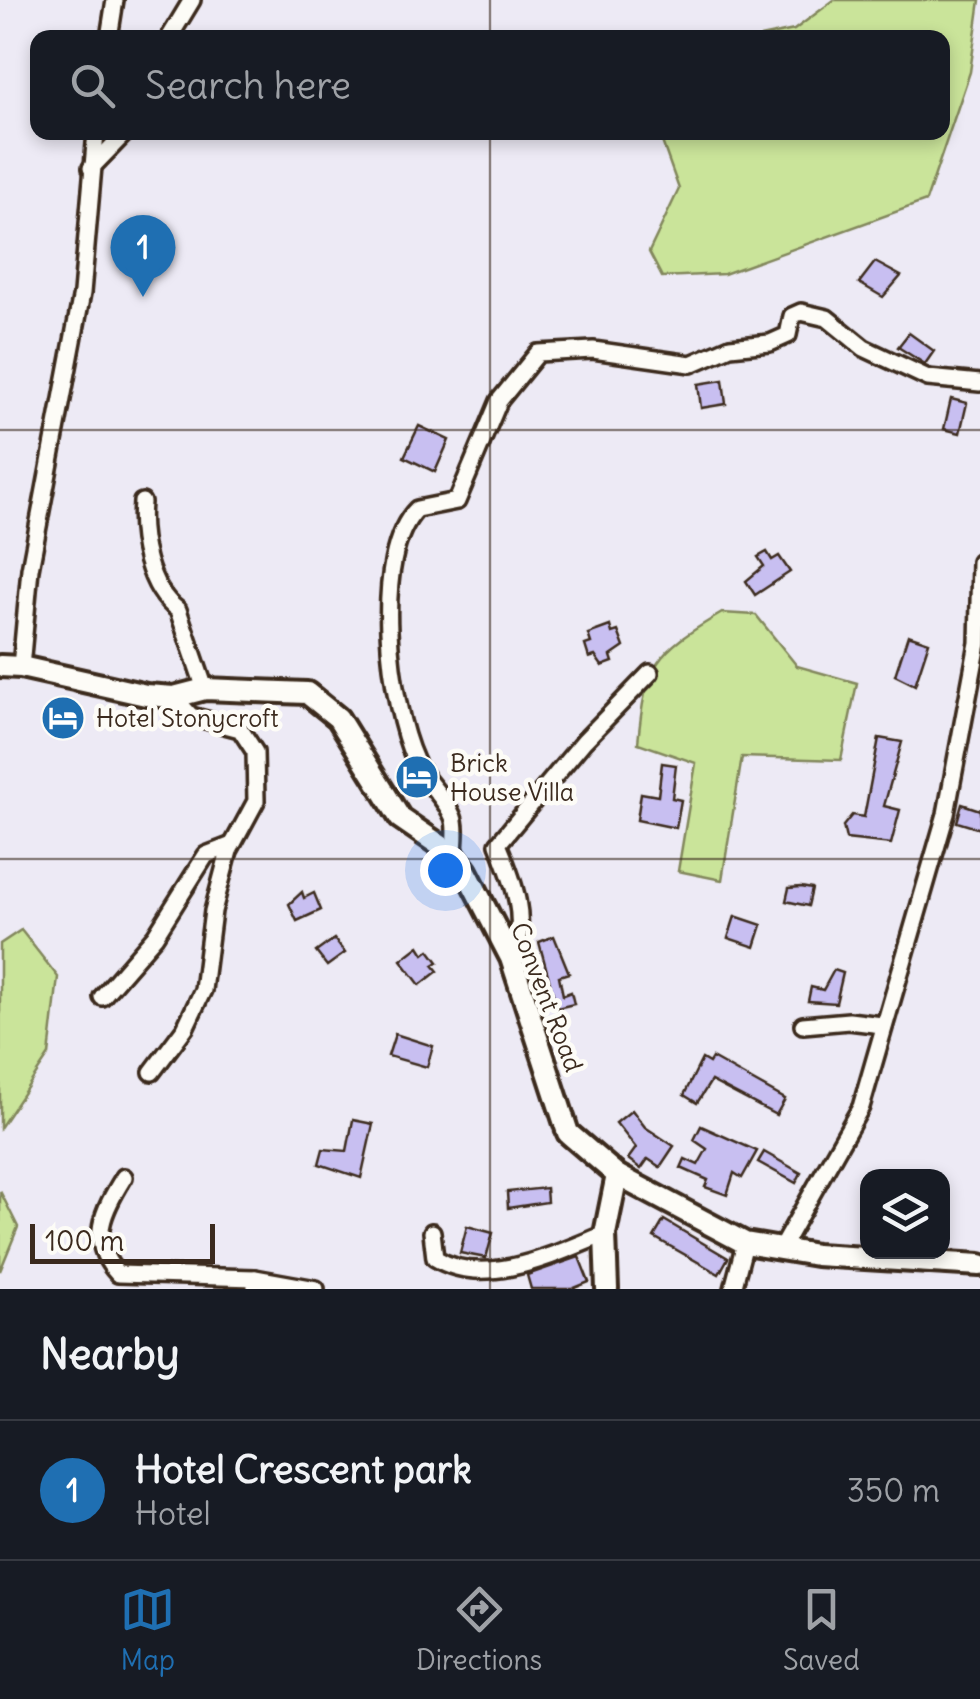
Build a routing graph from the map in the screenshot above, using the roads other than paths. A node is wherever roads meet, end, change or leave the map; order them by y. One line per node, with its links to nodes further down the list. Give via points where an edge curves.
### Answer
1 (114, 0): 3 (street)
2 (192, 0): 4 (street)
3 (110, 30)
4 (174, 30)
5 (95, 140): 7 (street)
6 (118, 140): 7 (street)
7 (91, 168): 11 (street, via 82,293)
8 (980, 383): 16 (street, via 928,378 864,348 827,318 800,312 792,316 788,334 691,364 594,350 538,353 500,402 457,501 417,509 396,558 391,678 415,762 454,820)
9 (142, 502): 13 (street, via 140,526 156,582 178,610)
10 (980, 562): 20 (street, via 978,643 946,814)
11 (11, 666): 14 (main road, Convent Road)
12 (650, 673): 17 (street, via 498,844 518,899 520,940)
13 (205, 689): 14 (main road, Convent Road); 16 (main road, Convent Road, via 307,693 338,718 400,818)
14 (174, 697): 15 (street, via 191,716 240,729 255,752 256,801)
15 (232, 846): 18 (street, via 206,854 155,936); 21 (street, via 212,912 202,990 185,1028)
16 (454, 856): 17 (main road, Convent Road)
17 (510, 958): 22 (main road, Convent Road, via 568,1133)
18 (102, 997)
19 (803, 1024): 20 (street)
20 (882, 1026): 27 (street, via 862,1107)
21 (152, 1072)
22 (617, 1175): 25 (main road); 26 (main road, Convent Road)
23 (124, 1176): 29 (street, via 100,1218 103,1258 118,1274)
24 (432, 1232): 25 (street, via 435,1258 461,1273 532,1268)
25 (605, 1234): 31 (main road)
26 (745, 1243): 27 (main road, Convent Road); 32 (street)
27 (780, 1250): 28 (main road, Convent Road, via 954,1260)
28 (977, 1270)
29 (255, 1284): 30 (street)
30 (316, 1289)
31 (607, 1289)
32 (733, 1289)

